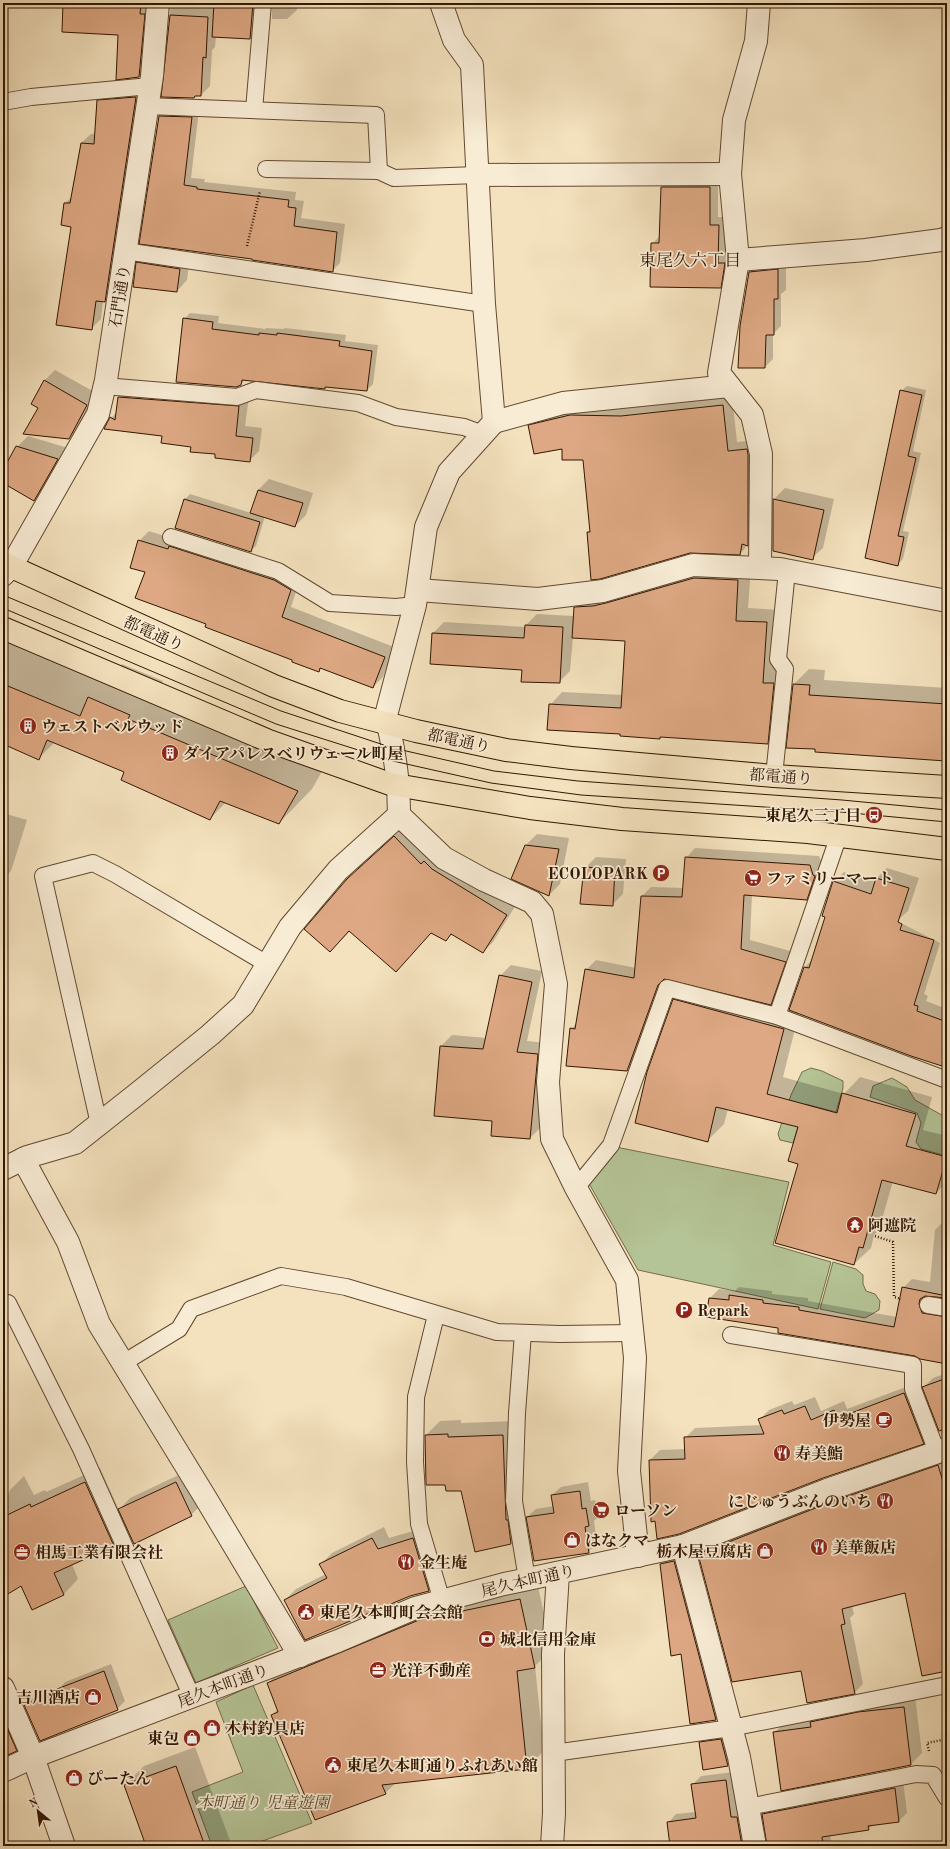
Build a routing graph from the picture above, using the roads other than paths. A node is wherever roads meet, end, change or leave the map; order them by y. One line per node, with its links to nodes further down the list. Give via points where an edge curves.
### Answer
1 (158, 3): 5 (street, 石門通り)
2 (262, 3): 7 (lane)
3 (441, 3): 11 (street, via 454,40 472,65)
4 (759, 3): 10 (street, via 756,40 734,120)
5 (149, 96): 6 (lane, via 32,97); 7 (lane); 13 (street, 石門通り)
6 (3, 102)
7 (254, 110): 9 (lane, via 376,115)
8 (266, 169): 9 (lane)
9 (379, 171): 11 (lane, via 394,178)
10 (730, 174): 11 (street); 14 (street)
11 (478, 175): 15 (street)
12 (947, 238): 14 (street, via 866,250)
13 (125, 251): 15 (lane); 16 (street, 石門通り)
14 (738, 260): 17 (street, via 719,373)
15 (484, 304): 18 (street)
16 (104, 386): 18 (lane, via 237,397 256,390 358,404 396,417); 20 (street, 石門通り, via 98,414)
17 (729, 386): 18 (street, via 563,403); 21 (street, via 752,415 761,454)
18 (488, 428): 23 (street, via 449,472 426,528)
19 (171, 537): 23 (lane, via 278,571 330,603 396,607)
20 (6, 568): 26 (main road, 都電通り, via 274,686 340,711)
21 (760, 568): 22 (street); 23 (street, via 693,565 603,591 538,599)
22 (787, 571): 24 (street); 27 (lane, via 778,659 785,669)
23 (417, 597): 26 (street)
24 (947, 601)
25 (3, 628): 28 (main road, via 269,741)
26 (386, 723): 27 (main road, 都電通り, via 506,750); 28 (street)
27 (774, 776): 29 (main road, 都電通り)
28 (399, 786): 30 (street); 31 (main road, via 530,808 622,819)
29 (947, 787)
30 (399, 815): 33 (street, via 338,870 290,927); 39 (street, via 444,858 532,902 542,914 556,984 548,1082 552,1139)
31 (839, 835): 32 (main road); 34 (lane)
32 (947, 849)
33 (267, 964): 36 (street, via 243,1005 192,1050); 36 (lane, via 93,863 43,876)
34 (777, 1016): 35 (lane); 39 (lane, via 667,988 611,1145)
35 (947, 1080)
36 (99, 1124): 37 (street, via 75,1143)
37 (23, 1159): 38 (street); 47 (street, via 68,1242 99,1324)
38 (3, 1169)
39 (576, 1188): 45 (street, via 627,1280)
40 (8, 1304): 57 (lane, via 81,1449)
41 (928, 1305): 42 (lane)
42 (947, 1308)
43 (436, 1315): 44 (lane, via 497,1332); 47 (lane, via 346,1288 281,1276 191,1309 180,1329); 53 (lane, via 416,1397 415,1462 419,1524)
44 (523, 1332): 45 (lane); 52 (lane, via 516,1413 514,1501)
45 (632, 1333): 50 (street, via 635,1358 629,1470)
46 (731, 1335): 48 (lane, via 913,1365 913,1389)
47 (123, 1363): 54 (street)
48 (944, 1450): 49 (street, 尾久本町通り, via 827,1490)
49 (683, 1546): 50 (street, 尾久本町通り); 58 (street)
50 (638, 1556): 51 (street, 尾久本町通り)
51 (558, 1573): 52 (street, 尾久本町通り); 59 (street, via 553,1654)
52 (527, 1579): 53 (street, 尾久本町通り)
53 (442, 1601): 54 (street, 尾久本町通り, via 415,1608)
54 (300, 1656): 57 (street, 尾久本町通り)
55 (947, 1685): 58 (lane)
56 (3, 1688): 60 (street)
57 (192, 1697): 60 (street, 尾久本町通り)
58 (731, 1728): 59 (lane); 63 (street)
59 (554, 1753): 65 (street)
60 (33, 1757): 61 (street, 尾久本町通り); 64 (street)
61 (3, 1771)
62 (947, 1798): 63 (lane, via 933,1775 916,1774)
63 (748, 1807): 66 (street)
64 (64, 1846)
65 (552, 1846)
66 (755, 1846)

